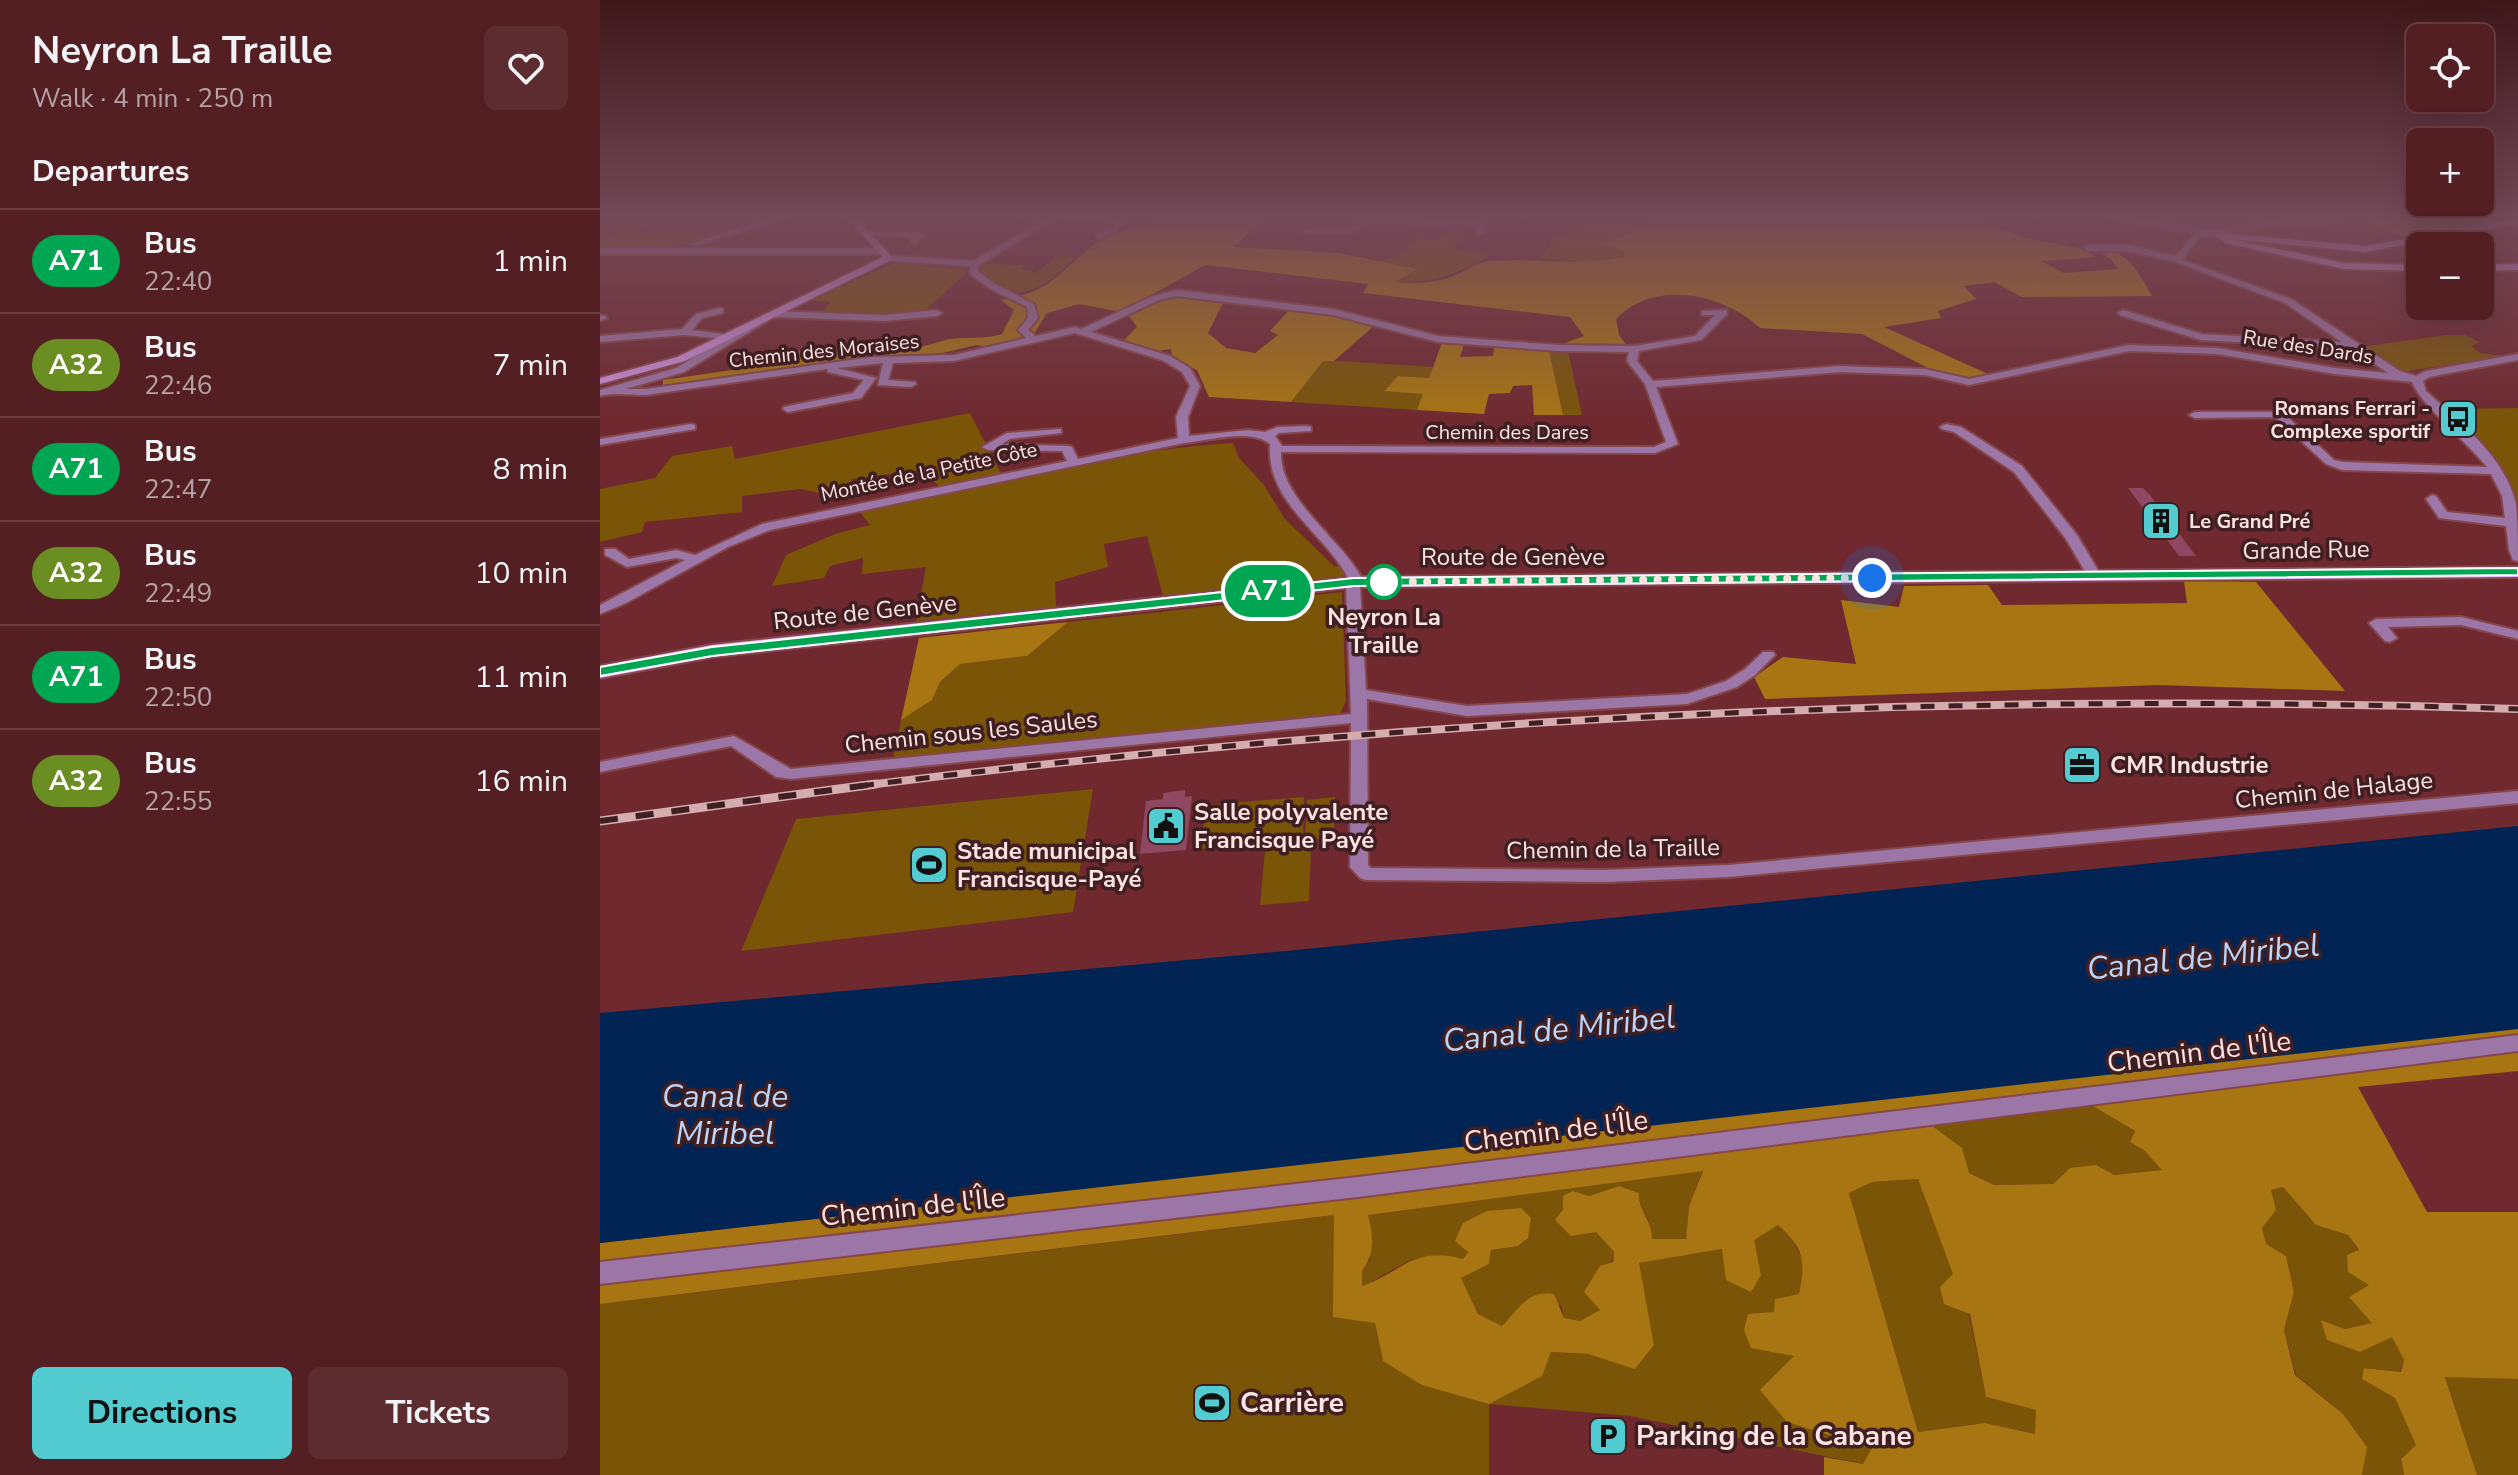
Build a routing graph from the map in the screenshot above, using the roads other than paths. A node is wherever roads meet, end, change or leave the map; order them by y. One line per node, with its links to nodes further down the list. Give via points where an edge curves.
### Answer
1 (828, 287): 8 (street)
2 (994, 287): 13 (street, via 1031,306 1033,318 1023,330)
3 (2251, 287): 14 (street, via 2288,301)
4 (720, 311): 10 (street, via 699,316)
5 (937, 313): 8 (street, via 884,318)
6 (1705, 313): 15 (street, via 1724,312 1698,338)
7 (2123, 313): 14 (street, via 2201,337)
8 (772, 314): 11 (street); 23 (street, via 697,362)
9 (1084, 331): 13 (street, Chemin des Moraises); 15 (street, via 1176,293 1333,312 1418,336); 31 (street, via 1166,358 1186,370 1195,386 1182,417)
10 (685, 332): 11 (street); 12 (street)
11 (727, 336): 23 (street)
12 (600, 339)
13 (1033, 339): 17 (street, Chemin des Moraises, via 954,358)
14 (2351, 345): 19 (street)
15 (1635, 349): 22 (street, Chemin des Dares, via 1632,361)
16 (2518, 357): 20 (street)
17 (889, 359): 18 (street, Chemin des Moraises); 21 (street, via 882,383)
18 (834, 365): 23 (street, Chemin des Moraises, via 646,392); 24 (street, via 833,372 871,378 865,390 851,398)
19 (2403, 377): 20 (street); 22 (street, Rue des Dards, via 2218,351 2129,348 1969,382 1925,372 1840,369)
20 (2417, 380): 35 (street, via 2421,392)
21 (911, 384)
22 (1650, 384): 33 (street, Chemin des Dares, via 1672,444 1667,448)
23 (606, 388)
24 (788, 409)
25 (2195, 415): 35 (street, via 2278,414 2330,462 2342,466)
26 (691, 427): 32 (street)
27 (1946, 427): 41 (street, via 2018,469)
28 (1307, 429): 30 (street, Montée de la Petite Côte, via 1277,430)
29 (1057, 431): 34 (street, via 1007,436 988,447 1068,449)
30 (1267, 436): 31 (street, Montée de la Petite Côte); 33 (street)
31 (1184, 440): 34 (street, Montée de la Petite Côte)
32 (600, 442)
33 (1276, 449): 42 (street, via 1275,465 1284,487 1348,563)
34 (1073, 462): 39 (street, Montée de la Petite Côte, via 767,527)
35 (2495, 471): 37 (street, via 2510,500)
36 (2432, 499): 37 (street, via 2443,515)
37 (2514, 523): 40 (street)
38 (610, 552): 39 (street, via 627,563 676,554)
39 (696, 559): 43 (street, Montée de la Petite Côte)
40 (2517, 569): 41 (main road, Grande Rue)
41 (2095, 577): 42 (main road, Route de Genève)
42 (1354, 582): 47 (main road, Route de Genève, via 712,651); 48 (street, Chemin de la Traille)
43 (600, 610)
44 (2518, 635): 45 (street, via 2461,621 2376,623)
45 (2390, 638)
46 (1768, 655): 48 (street, via 1751,673 1720,691 1687,699 1467,711)
47 (600, 672)
48 (1359, 693): 49 (street, Chemin de la Traille)
49 (1357, 718): 50 (street, Chemin sous les Saules, via 791,774 734,741); 52 (street, Chemin de la Traille, via 1359,867 1366,874 1685,874)
50 (600, 767)
51 (2518, 797): 52 (street, Chemin de Halage)
52 (2155, 832)
53 (2518, 1043): 54 (street, Chemin de l'Île, via 1358,1187)
54 (600, 1273)

